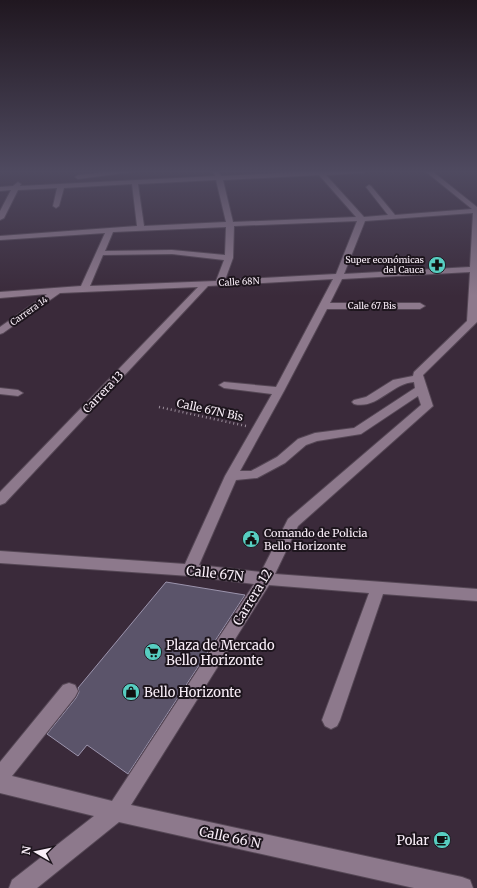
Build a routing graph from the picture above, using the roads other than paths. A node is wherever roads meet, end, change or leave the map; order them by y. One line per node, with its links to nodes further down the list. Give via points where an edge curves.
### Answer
1 (139, 212): 10 (street)
2 (227, 212): 9 (street)
3 (357, 212): 8 (street)
4 (389, 212): 7 (street)
5 (453, 212): 7 (street)
6 (477, 212): 15 (street)
7 (392, 216): 8 (street)
8 (362, 218): 9 (street); 16 (street)
9 (230, 224): 10 (street); 14 (street)
10 (141, 228): 11 (street)
11 (110, 230): 12 (street); 13 (street)
12 (0, 238)
13 (100, 253): 14 (street, via 172,252); 19 (street)
14 (229, 258): 18 (street)
15 (475, 269): 16 (street, Calle 68N); 24 (street)
16 (339, 276): 18 (street, Calle 68N); 22 (street)
17 (206, 284): 18 (street, Calle 68N); 19 (street, Calle 68N); 33 (street, Carrera 13)
18 (219, 284)
19 (84, 289): 20 (street, Calle 68N)
20 (58, 290): 21 (street, Calle 68N); 25 (street, Carrera 14)
21 (0, 295)
22 (324, 306): 23 (street, Calle 67 Bis); 29 (street)
23 (420, 306)
24 (474, 323): 26 (street, via 418,374)
25 (0, 331)
26 (420, 384): 31 (street, via 403,380 366,402); 32 (street, via 357,431 302,442 281,460 253,475); 36 (street, Carrera 12, via 427,406 293,523)
27 (224, 385): 29 (street)
28 (0, 391): 30 (street)
29 (279, 391): 32 (street)
30 (18, 393)
31 (358, 402)
32 (231, 476): 35 (street)
33 (0, 500)
34 (0, 557): 35 (street, Calle 67N)
35 (190, 570): 36 (street, Calle 67N)
36 (265, 579): 37 (street, Calle 67N); 43 (street, Carrera 12)
37 (378, 588): 38 (street, Calle 67N); 40 (street)
38 (477, 595)
39 (69, 691): 41 (street)
40 (331, 720)
41 (0, 777)
42 (0, 783): 43 (street, Calle 66 N)
43 (116, 812): 44 (street, Carrera 12); 45 (street, Calle 66 N)
44 (20, 888)
45 (462, 888)

